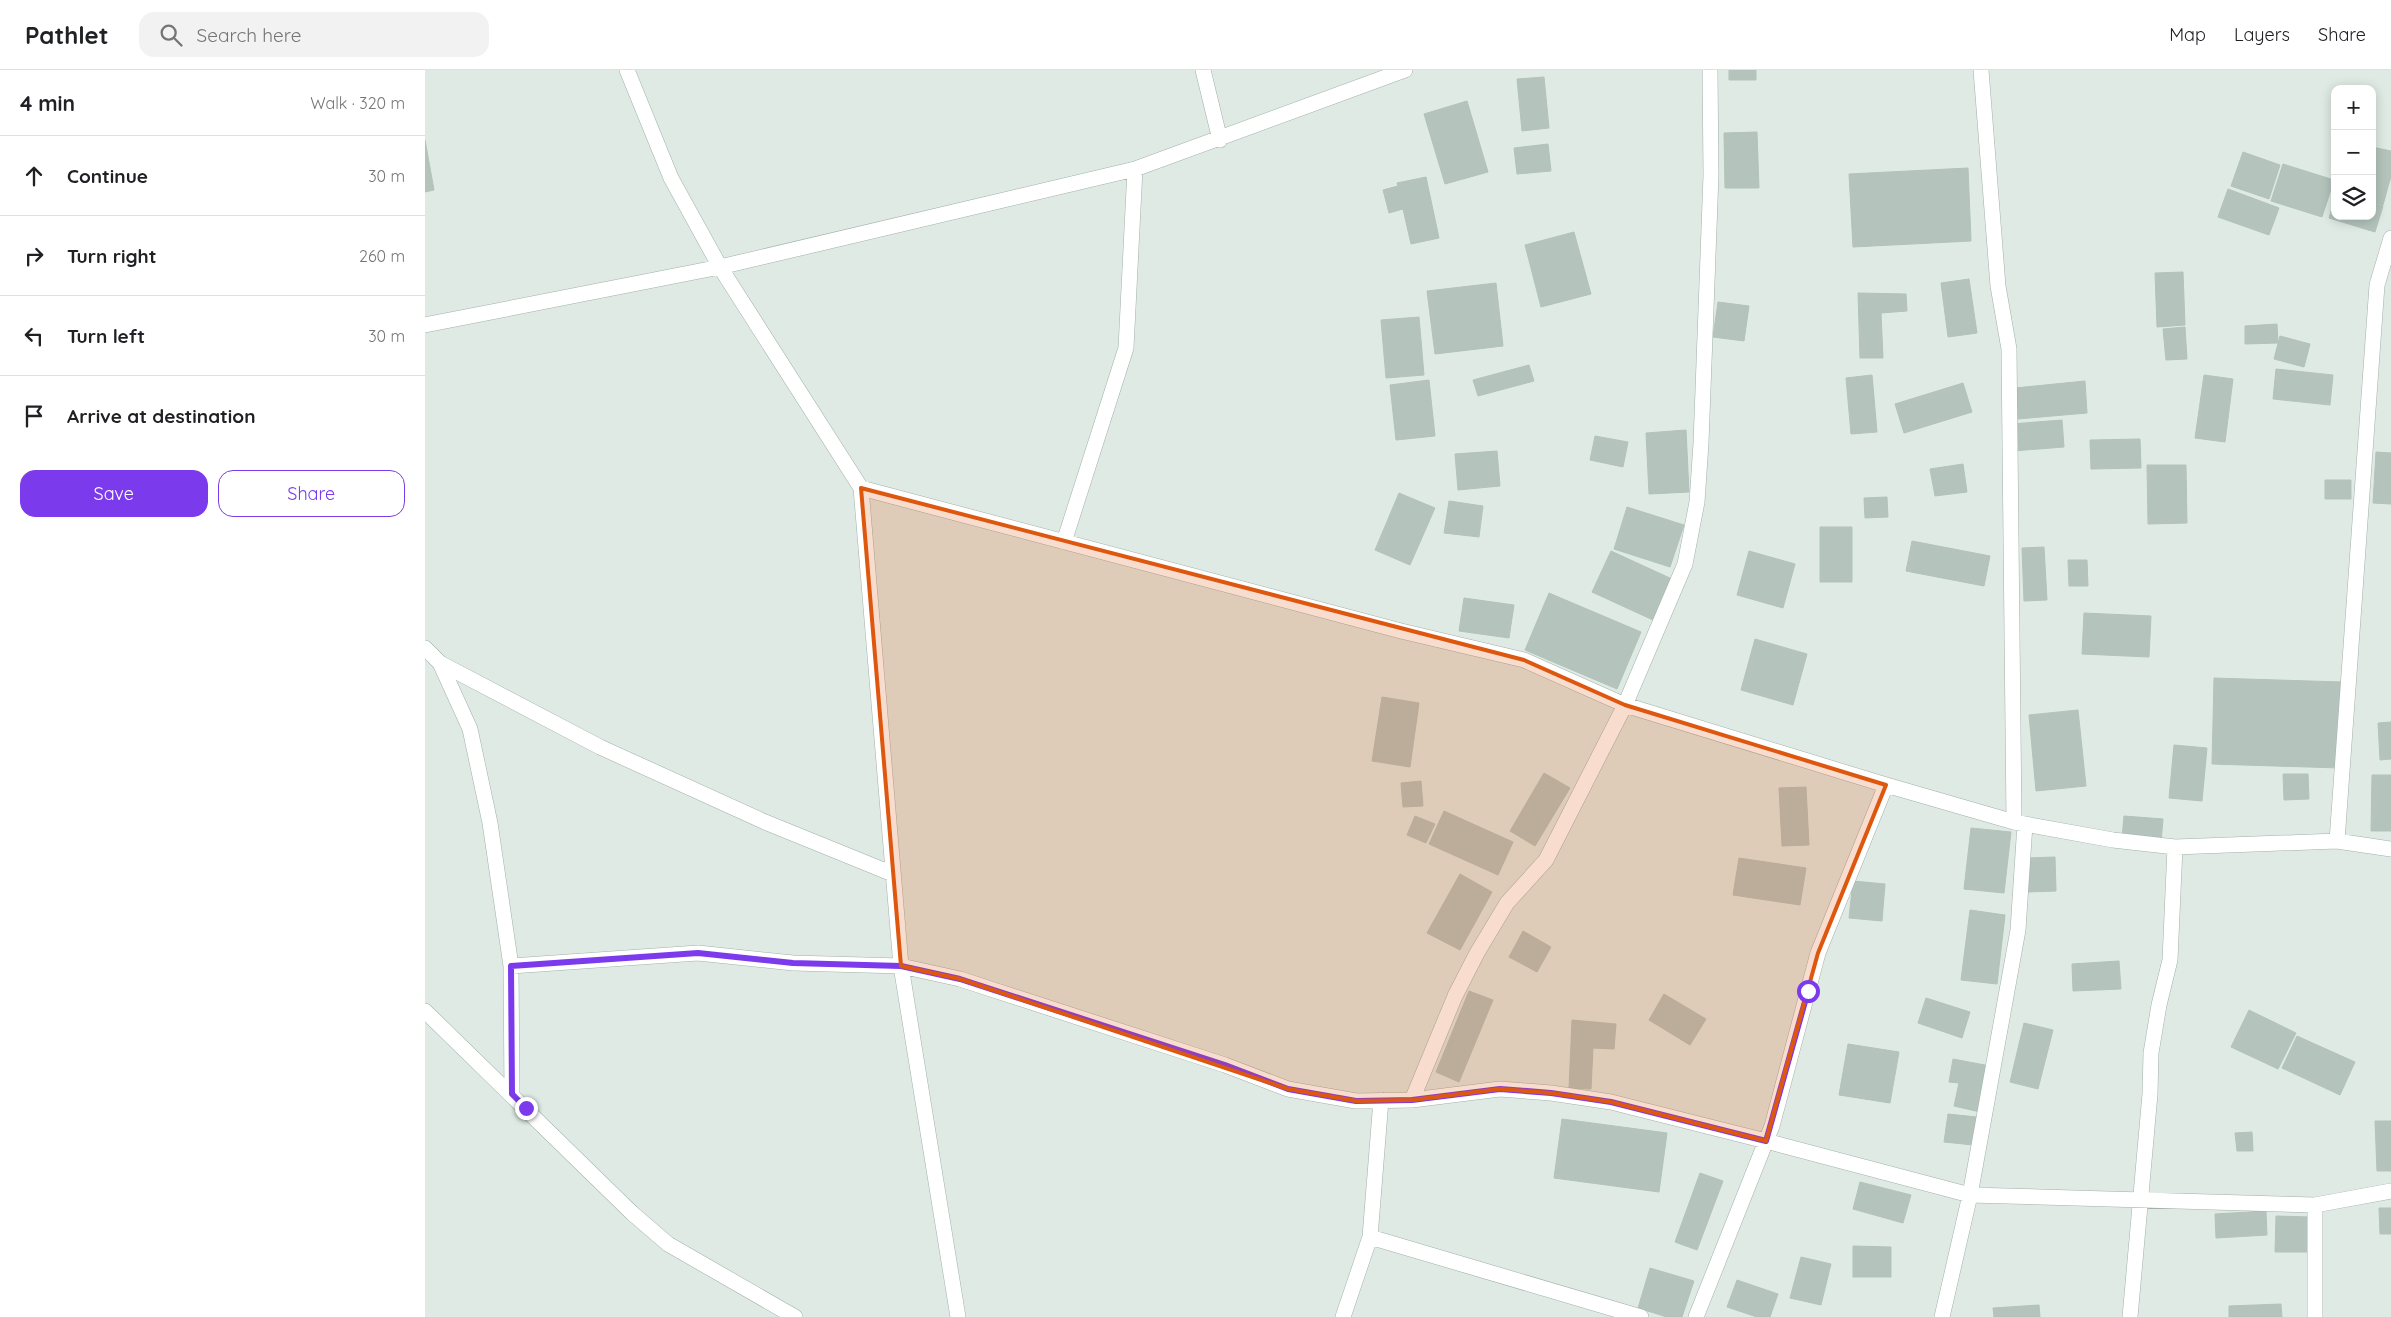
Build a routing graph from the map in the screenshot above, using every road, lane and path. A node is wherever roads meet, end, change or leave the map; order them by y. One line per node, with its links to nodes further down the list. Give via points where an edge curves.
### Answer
1 (1203, 70): 6 (street)
2 (1405, 70): 6 (street)
3 (1710, 70): 15 (street, via 1711,185 1697,502 1685,564)
4 (1981, 70): 17 (street, via 1999,286 2009,349)
5 (626, 71): 9 (street, via 671,178)
6 (1220, 140): 7 (street)
7 (1135, 169): 9 (street); 12 (street, via 1127,348)
8 (2391, 238): 18 (street, via 2377,285)
9 (720, 267): 10 (street); 11 (street)
10 (425, 325)
11 (861, 488): 12 (street); 21 (street)
12 (1064, 542): 15 (street, via 1524,660)
13 (425, 648): 14 (street)
14 (440, 664): 21 (street, via 600,747 765,822); 22 (street, via 470,729 490,823)
15 (1625, 704): 16 (street); 27 (street, via 1546,860 1507,903 1477,953 1455,996)
16 (1886, 785): 17 (street); 28 (street, via 1818,953)
17 (2019, 823): 19 (street, via 2113,840); 30 (street, via 2019,930)
18 (2337, 841): 19 (street); 20 (street)
19 (2175, 847): 31 (street, via 2170,960 2151,1053)
20 (2391, 849)
21 (893, 874): 23 (street)
22 (511, 966): 23 (street, via 698,953 793,963); 25 (street)
23 (901, 966): 26 (street, via 960,979 1225,1065 1288,1089 1356,1101); 35 (street)
24 (425, 1011): 25 (street)
25 (512, 1094): 34 (street, via 632,1213 668,1244)
26 (1381, 1100): 27 (street); 33 (street)
27 (1412, 1100): 28 (street, via 1500,1089 1551,1093 1611,1102)
28 (1766, 1141): 30 (street); 38 (street)
29 (2391, 1191): 32 (street)
30 (1970, 1195): 31 (street); 39 (street)
31 (2141, 1198): 32 (street); 40 (street)
32 (2315, 1204): 41 (street)
33 (1370, 1237): 36 (street); 37 (street)
34 (795, 1317)
35 (958, 1317)
36 (1343, 1317)
37 (1641, 1317)
38 (1696, 1317)
39 (1942, 1317)
40 (2130, 1317)
41 (2315, 1317)

